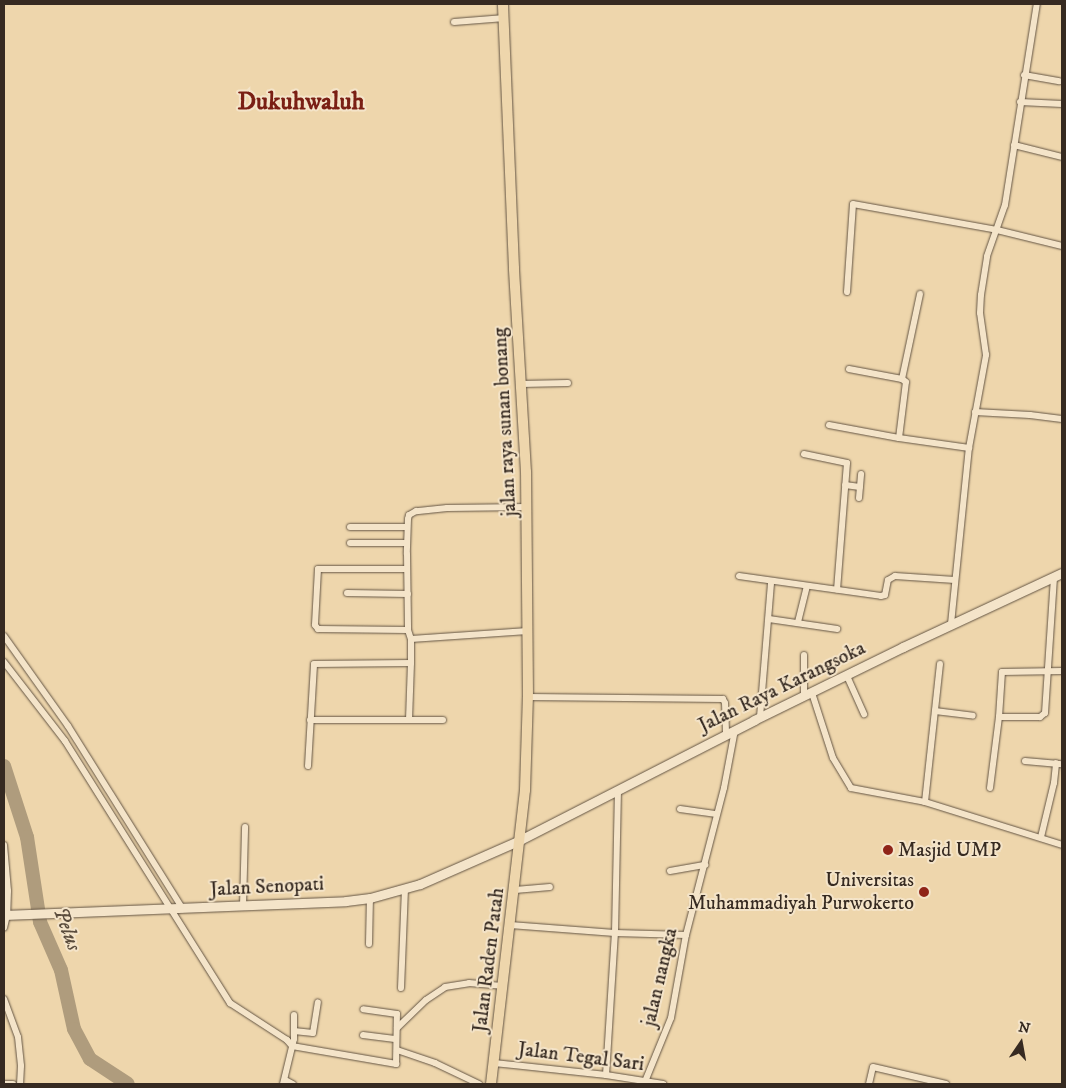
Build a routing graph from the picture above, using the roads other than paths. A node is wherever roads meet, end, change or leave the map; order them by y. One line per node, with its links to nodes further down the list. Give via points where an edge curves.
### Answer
1 (503, 4): 3 (main road, jalan raya sunan bonang)
2 (1037, 4): 5 (street)
3 (505, 18): 4 (street); 18 (main road, jalan raya sunan bonang)
4 (454, 22)
5 (1024, 75): 6 (street); 7 (street)
6 (1059, 81)
7 (1020, 102): 8 (street); 9 (street)
8 (1062, 104)
9 (1014, 145): 10 (street); 11 (street, via 1005,206)
10 (1062, 157)
11 (997, 230): 12 (street); 13 (street, via 853,204); 19 (street, via 987,256 981,295 980,314 987,350)
12 (1062, 246)
13 (847, 292)
14 (920, 294): 16 (street)
15 (849, 369): 16 (street)
16 (902, 379): 22 (street, via 906,382)
17 (568, 383): 18 (street)
18 (520, 384): 29 (main road, jalan raya sunan bonang)
19 (975, 412): 20 (street); 23 (street)
20 (1062, 419)
21 (829, 425): 22 (street)
22 (899, 438): 23 (street)
23 (969, 448): 37 (street)
24 (804, 454): 26 (street, via 847,463)
25 (860, 474): 27 (street)
26 (845, 485): 27 (street); 40 (street)
27 (860, 487): 28 (street)
28 (859, 498)
29 (527, 507): 30 (street, via 420,510 409,515); 48 (main road, jalan raya sunan bonang)
30 (407, 527): 31 (street); 33 (street)
31 (350, 528)
32 (350, 543): 33 (street)
33 (407, 543): 34 (street)
34 (408, 569): 42 (street); 46 (street, via 318,569 315,625 318,629)
35 (1058, 575): 45 (main road, Jalan Raya Karangsoka); 55 (street)
36 (739, 576): 38 (street)
37 (955, 580): 40 (street, via 895,576 888,580 885,594 881,596); 45 (street)
38 (771, 582): 39 (street); 43 (street)
39 (807, 586): 40 (street); 44 (street)
40 (837, 590)
41 (348, 593): 42 (street)
42 (408, 594): 46 (street)
43 (768, 618): 44 (street); 64 (street)
44 (798, 622): 47 (street)
45 (951, 624): 57 (main road, Jalan Raya Karangsoka)
46 (408, 630): 50 (street)
47 (837, 630)
48 (528, 631): 50 (street); 59 (main road, jalan raya sunan bonang)
49 (4, 636): 90 (street, via 68,726)
50 (411, 639): 53 (street)
51 (804, 655): 58 (street)
52 (4, 662): 90 (street, via 65,741)
53 (411, 663): 65 (street, via 315,663); 66 (street)
54 (940, 664): 60 (street)
55 (1047, 671): 56 (street); 63 (street, via 1002,672); 63 (street, via 1043,716)
56 (1062, 671)
57 (847, 676): 58 (main road, Jalan Raya Karangsoka); 61 (street)
58 (808, 695): 64 (main road, Jalan Raya Karangsoka); 75 (street, via 833,758 851,788)
59 (528, 697): 69 (street, via 723,699); 80 (main road, jalan raya sunan bonang, via 526,790)
60 (935, 711): 62 (street); 75 (street)
61 (864, 714)
62 (973, 716)
63 (999, 716): 73 (street)
64 (760, 717): 68 (main road, Jalan Raya Karangsoka)
65 (310, 720): 66 (street); 72 (street)
66 (409, 720): 67 (street)
67 (443, 720)
68 (736, 730): 69 (main road, Jalan Raya Karangsoka); 77 (street, jalan nangka, via 730,766)
69 (726, 734): 74 (main road, Jalan Raya Karangsoka)
70 (1025, 761): 71 (street)
71 (1053, 763): 79 (street, via 1054,783)
72 (308, 766)
73 (990, 788)
74 (618, 790): 80 (main road, Jalan Raya Karangsoka); 94 (street)
75 (925, 802): 79 (street)
76 (680, 809): 77 (street)
77 (716, 814): 83 (street, jalan nangka)
78 (245, 827): 89 (street)
79 (1041, 838): 82 (street)
80 (520, 840): 86 (main road, Jalan Senopati); 87 (main road, Jalan Raden Patah)
81 (4, 845): 91 (street)
82 (1062, 845)
83 (705, 865): 84 (street); 95 (street, jalan nangka)
84 (670, 871)
85 (550, 887): 87 (street)
86 (405, 888): 88 (main road, Jalan Senopati); 98 (street)
87 (515, 890): 92 (main road, Jalan Raden Patah)
88 (370, 898): 89 (main road, Jalan Senopati); 96 (street)
89 (243, 906): 90 (main road, Jalan Senopati)
90 (176, 909): 91 (main road, Jalan Senopati); 107 (street, via 230,1003 288,1040)
91 (6, 915): 93 (street)
92 (510, 925): 94 (street); 97 (main road, Jalan Raden Patah)
93 (4, 928)
94 (615, 933): 95 (street); 110 (street)
95 (686, 935): 112 (street, jalan nangka, via 671,1018)
96 (369, 944)
97 (502, 986): 103 (street, via 468,983 445,987); 109 (main road, Jalan Raden Patah)
98 (401, 988)
99 (4, 999): 115 (street, via 18,1038)
100 (318, 1002): 105 (street, via 313,1033)
101 (363, 1009): 103 (street, via 397,1014)
102 (294, 1014): 105 (street)
103 (397, 1028): 106 (street)
104 (363, 1034): 106 (street)
105 (294, 1035): 107 (street)
106 (395, 1039): 108 (street)
107 (292, 1046): 108 (street, via 396,1064); 111 (street)
108 (397, 1050): 117 (street, via 435,1062)
109 (494, 1063): 110 (street, Jalan Tegal Sari); 118 (main road, Jalan Raden Patah)
110 (606, 1075): 112 (street, Jalan Tegal Sari)
111 (284, 1082): 116 (street)
112 (645, 1082): 119 (street, Jalan Tegal Sari)
113 (4, 1084): 114 (street)
114 (13, 1084)
115 (20, 1084)
116 (293, 1084)
117 (479, 1084)
118 (491, 1084)
119 (663, 1084)
120 (869, 1084): 121 (street, via 872,1068)
121 (946, 1084)

